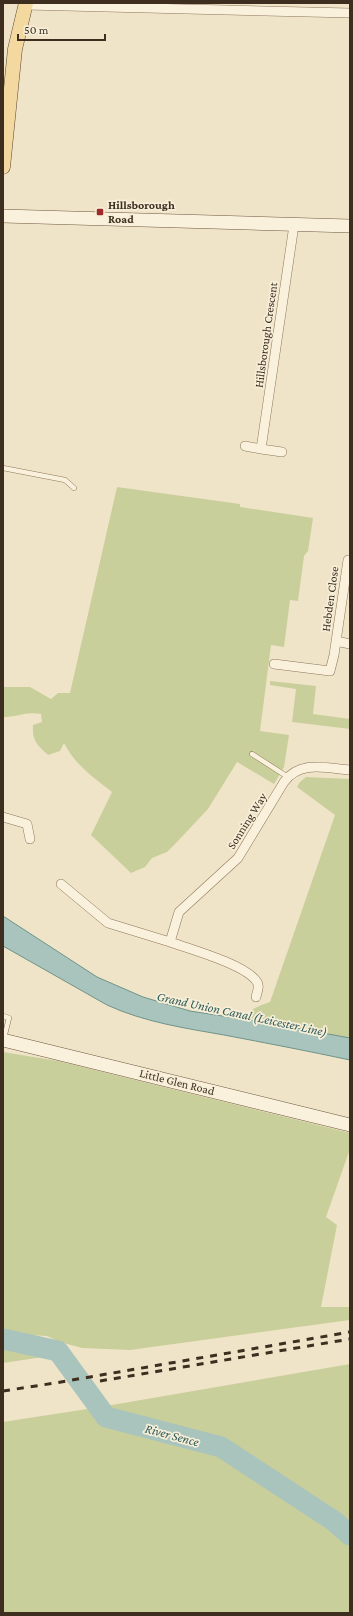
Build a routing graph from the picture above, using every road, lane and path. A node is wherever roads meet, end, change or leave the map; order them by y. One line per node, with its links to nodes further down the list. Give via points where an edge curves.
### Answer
1 (26, 4): 2 (street); 4 (main road, via 15,49)
2 (207, 6): 3 (street)
3 (350, 14)
4 (5, 118): 5 (main road)
5 (3, 167)
6 (3, 216): 7 (main road)
7 (294, 225): 8 (main road); 10 (street, Hillsborough Crescent)
8 (350, 226)
9 (245, 446): 10 (street)
10 (261, 449): 11 (street)
11 (282, 452)
12 (3, 468): 13 (lane, via 66,480)
13 (74, 488)
14 (348, 560): 15 (street, Hebden Close)
15 (336, 641): 16 (street, Hebden Close); 17 (street, Hebden Close, via 330,671)
16 (350, 644)
17 (274, 664)
18 (252, 754): 20 (lane)
19 (350, 770): 20 (street, Sonning Way, via 310,766)
20 (288, 777): 24 (street, Sonning Way, via 238,858 179,912)
21 (3, 817): 22 (street, via 27,824)
22 (30, 839)
23 (61, 884): 24 (street, via 108,923)
24 (170, 942): 25 (street, via 241,968 252,975 259,986)
25 (256, 997)
26 (3, 1016): 27 (lane, via 9,1018)
27 (3, 1040): 28 (main road, Little Glen Road)
28 (350, 1125)

